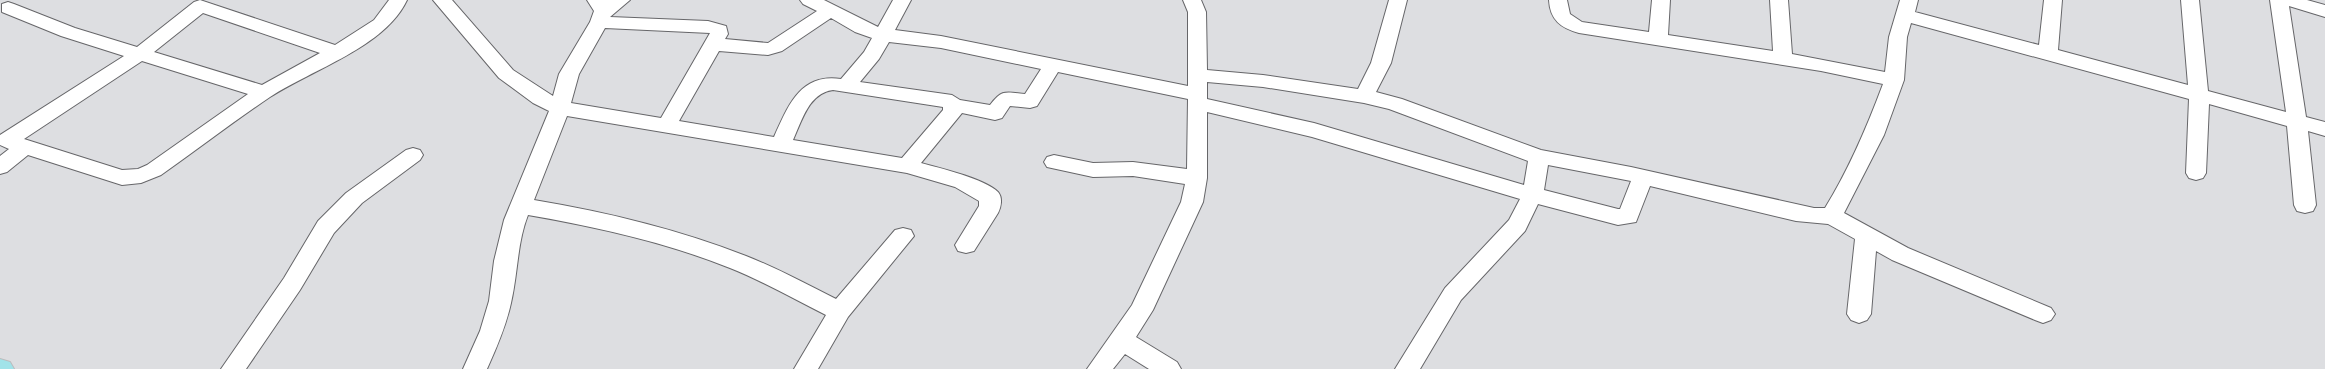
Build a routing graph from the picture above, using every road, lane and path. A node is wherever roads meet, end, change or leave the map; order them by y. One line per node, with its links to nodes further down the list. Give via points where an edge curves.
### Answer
1 (442, 0): 36 (street, via 506,74 540,98)
2 (621, 0): 19 (street)
3 (810, 0): 18 (street)
4 (902, 0): 21 (street)
5 (1192, 0): 31 (street, via 1197,12)
6 (1398, 0): 34 (street, via 1381,63)
7 (1558, 0): 22 (street, via 1561,18 1566,23)
8 (1661, 0): 22 (street)
9 (1779, 0): 27 (street)
10 (2053, 0): 26 (street)
11 (2190, 0): 33 (street)
12 (2279, 0): 37 (street)
13 (2287, 0): 20 (street)
14 (395, 1): 24 (street, via 394,9 375,27 356,42)
15 (192, 3): 24 (street); 25 (street)
16 (10, 7): 25 (street, via 68,32)
17 (1907, 8): 26 (street); 29 (street, via 1898,37)
18 (831, 10): 21 (street, via 862,28); 23 (street, via 775,47 768,49)
19 (599, 11): 23 (street, via 716,28 719,34); 36 (street, via 569,74)
20 (2325, 11)
21 (883, 35): 28 (street, via 940,42); 30 (street, via 872,54)
22 (1658, 40): 27 (street)
23 (713, 44): 38 (street)
24 (336, 52): 32 (street)
25 (140, 54): 32 (street); 40 (street)
26 (2048, 54): 33 (street)
27 (1782, 60): 29 (street)
28 (1052, 66): 31 (street); 35 (street, via 1030,101 1005,99 995,113)
29 (1894, 80): 53 (street, via 1874,136)
30 (845, 86): 35 (street, via 947,101 952,102); 41 (street, via 833,84 812,89)
31 (1198, 91): 34 (street, via 1263,81); 49 (street); 50 (street, via 1314,130)
32 (264, 92): 40 (street, via 154,170 141,176 122,178)
33 (2199, 95): 37 (street); 47 (street)
34 (1364, 96): 43 (street, via 1395,104)
35 (954, 106): 45 (street, via 953,111)
36 (560, 108): 38 (street); 52 (street)
37 (2297, 121): 39 (street); 51 (street)
38 (667, 125): 41 (street)
39 (2325, 129)
40 (11, 142): 46 (street)
41 (781, 144): 45 (street)
42 (413, 155): 61 (street, via 354,198 326,227 292,284)
43 (1539, 157): 48 (street); 50 (street)
44 (1054, 162): 49 (street, via 1093,170 1133,169)
45 (907, 166): 56 (street, via 962,182 990,197 990,207)
46 (0, 167)
47 (2196, 173)
48 (1643, 177): 50 (street, via 1628,216 1618,217 1588,210); 53 (street, via 1796,213)
49 (1197, 178): 60 (street, via 1192,202 1141,310)
50 (1533, 193): 66 (street, via 1517,225 1452,294)
51 (2305, 205)
52 (521, 206): 57 (street, via 621,224 740,262); 62 (street, via 505,261 500,301 492,331)
53 (1831, 216): 55 (street)
54 (903, 236): 57 (street)
55 (1866, 237): 58 (street); 59 (street, via 1900,254)
56 (966, 245)
57 (840, 311): 63 (street)
58 (1859, 314)
59 (2043, 314)
60 (1122, 340): 64 (street); 65 (street)
61 (234, 369)
62 (475, 369)
63 (806, 369)
64 (1099, 369)
65 (1169, 369)
66 (1407, 369)

